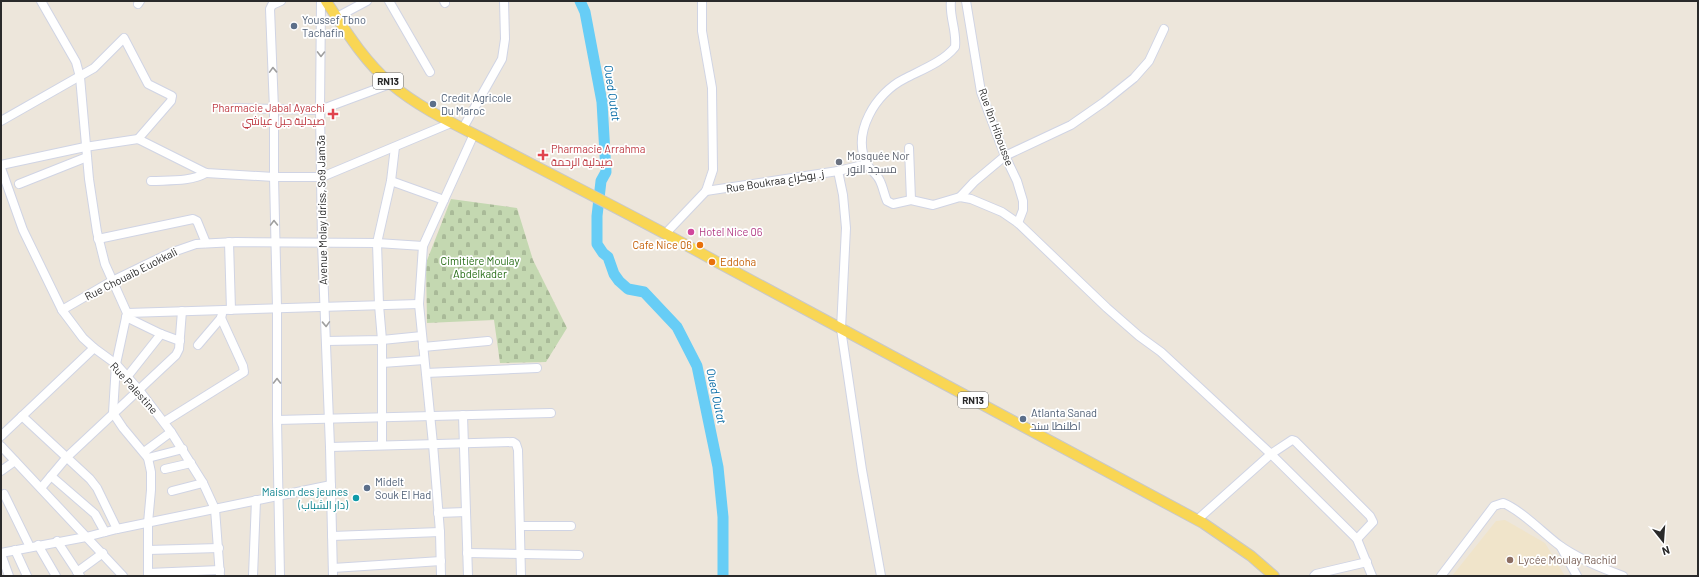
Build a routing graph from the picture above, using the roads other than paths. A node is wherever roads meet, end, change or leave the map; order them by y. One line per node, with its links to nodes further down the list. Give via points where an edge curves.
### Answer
1 (41, 1): 14 (street, via 76,62)
2 (281, 1): 17 (street, one-way to 2, via 270,10 272,5)
3 (321, 1): 18 (street, Avenue Molay Idriss, So9 Jam3a, one-way to 18)
4 (326, 1): 11 (main road, RN13)
5 (367, 1): 11 (street)
6 (389, 1): 13 (street)
7 (504, 1): 21 (street, via 505,39 502,60)
8 (702, 1): 40 (street, via 702,31 711,79 712,101 713,170)
9 (951, 1): 29 (street, via 956,47 934,63 902,80 872,109 862,142)
10 (966, 1): 27 (street, Rue Ibn Hibousse, via 981,92)
11 (337, 18): 15 (main road, RN13, via 365,58)
12 (1164, 29): 27 (street, via 1142,70 1108,99 1071,125)
13 (430, 72)
14 (80, 77): 19 (street); 23 (street, via 94,68 124,38 148,84 172,96); 24 (street)
15 (390, 84): 18 (street); 20 (main road, RN13, via 419,105)
16 (235, 108): 17 (street)
17 (274, 109): 18 (street); 34 (street)
18 (320, 110): 35 (street, Avenue Molay Idriss, So9 Jam3a)
19 (1, 121)
20 (451, 123): 21 (main road, RN13); 25 (street)
21 (463, 128): 22 (main road, RN13)
22 (474, 134): 42 (street); 45 (main road, RN13)
23 (138, 139): 24 (street); 33 (street)
24 (86, 146): 28 (street); 30 (street)
25 (395, 147): 35 (street); 37 (street)
26 (909, 148): 43 (street)
27 (1005, 156): 41 (street); 44 (street, Rue Ibn Hibousse, via 1023,201)
28 (87, 158): 38 (street); 46 (street)
29 (867, 164): 32 (street, Rue Boukraa ز. بوكراع); 43 (street, via 880,181 887,201 893,204)
30 (1, 165)
31 (1, 168): 39 (street, Rue Palestine)
32 (838, 171): 40 (street, Rue Boukraa ز. بوكراع); 62 (street, via 846,228)
33 (206, 173): 34 (street); 36 (street, via 198,178 185,180)
34 (274, 177): 35 (street); 51 (street, one-way to 34)
35 (322, 178): 49 (street, Avenue Molay Idriss, So9 Jam3a)
36 (151, 181)
37 (391, 182): 42 (street); 50 (street)
38 (19, 184)
39 (4, 188): 58 (street, Rue Palestine)
40 (706, 191): 45 (street)
41 (960, 197): 43 (street, via 933,205); 44 (street, via 987,205)
42 (444, 200): 52 (street)
43 (911, 200)
44 (1018, 223): 96 (street, via 1107,308 1161,352)
45 (666, 233): 62 (main road, RN13)
46 (98, 239): 48 (street, via 193,219 197,221); 53 (street)
47 (229, 242): 48 (street, Rue Chouaib Euokkali); 51 (street, Rue Chouaib Euokkali); 60 (street)
48 (206, 243): 53 (street, Rue Chouaib Euokkali, via 181,248)
49 (322, 243): 50 (street, Rue Chouaib Euokkali); 51 (street, Rue Chouaib Euokkali); 56 (street, Avenue Molay Idriss, So9 Jam3a)
50 (377, 243): 52 (street, Rue Chouaib Euokkali); 55 (street)
51 (275, 244): 57 (street)
52 (423, 246): 54 (street)
53 (112, 281): 58 (street, Rue Chouaib Euokkali); 61 (street)
54 (419, 304): 55 (street); 64 (street)
55 (379, 305): 56 (street); 65 (street)
56 (325, 307): 57 (street); 67 (street, Avenue Molay Idriss, So9 Jam3a, one-way to 67)
57 (277, 308): 60 (street); 86 (street, one-way to 57)
58 (62, 310): 71 (street, Rue Palestine, via 76,330)
59 (182, 311): 60 (street); 61 (street); 66 (street)
60 (225, 312): 69 (street); 87 (street, via 244,372)
61 (126, 315): 63 (street); 74 (street)
62 (841, 329): 114 (main road, RN13); 151 (street)
63 (161, 334): 66 (street); 77 (street)
64 (422, 336): 65 (street); 70 (street)
65 (382, 340): 67 (street); 73 (street)
66 (180, 341): 78 (street, via 176,355)
67 (326, 341): 85 (street, Avenue Molay Idriss, So9 Jam3a)
68 (488, 341): 70 (street)
69 (198, 346)
70 (423, 347): 72 (street)
71 (94, 348): 74 (street, Rue Palestine); 82 (street)
72 (424, 360): 73 (street); 76 (street)
73 (382, 363): 84 (street)
74 (116, 364): 77 (street, Rue Palestine); 79 (street)
75 (537, 368): 76 (street)
76 (426, 373): 83 (street)
77 (127, 376): 78 (street, Rue Palestine)
78 (139, 390): 79 (street); 87 (street, Rue Palestine)
79 (113, 413): 97 (street); 98 (street)
80 (551, 413): 81 (street)
81 (462, 415): 83 (street); 91 (street)
82 (22, 416): 89 (street); 98 (street)
83 (430, 416): 84 (street); 90 (street)
84 (381, 417): 85 (street); 92 (street)
85 (329, 418): 86 (street); 94 (street, Avenue Molay Idriss, So9 Jam3a)
86 (277, 420): 109 (street)
87 (164, 422): 88 (street, Rue Palestine)
88 (171, 432): 95 (street, Rue Palestine); 97 (street)
89 (2, 433)
90 (433, 444): 91 (street); 92 (street); 113 (street)
91 (463, 444): 112 (street); 116 (street, via 516,444)
92 (382, 445): 94 (street)
93 (1, 446): 99 (street)
94 (330, 447): 105 (street, Avenue Molay Idriss, So9 Jam3a)
95 (183, 449): 97 (street); 100 (street, Rue Palestine)
96 (1271, 454): 114 (street); 123 (street); 123 (street, via 1289,441 1295,441 1372,519 1372,524)
97 (146, 455): 115 (street, via 151,482)
98 (67, 457): 103 (street); 118 (street, via 97,488)
99 (15, 461): 102 (street); 106 (street)
100 (191, 464): 101 (street); 104 (street, Rue Palestine)
101 (165, 469)
102 (1, 471)
103 (51, 476): 106 (street); 119 (street, via 95,514)
104 (203, 484): 107 (street); 111 (street, Rue Palestine)
105 (331, 485): 109 (street); 121 (street, Avenue Molay Idriss, So9 Jam3a)
106 (41, 488): 122 (street)
107 (172, 491)
108 (4, 494): 127 (street)
109 (279, 496): 110 (street); 147 (street)
110 (256, 500): 111 (street); 146 (street)
111 (215, 509): 115 (street); 128 (street, Rue Palestine)
112 (466, 512): 113 (street); 131 (street)
113 (438, 513): 120 (street)
114 (1197, 520): 152 (main road, RN13, via 1251,556)
115 (148, 523): 118 (street); 130 (street)
116 (520, 526): 117 (street); 133 (street)
117 (571, 526)
118 (117, 529): 119 (street)
119 (105, 532): 122 (street)
120 (440, 532): 121 (street); 136 (street)
121 (332, 536): 138 (street, Avenue Molay Idriss, So9 Jam3a)
122 (86, 537): 124 (street); 132 (street)
123 (1357, 539): 137 (street)
124 (57, 541): 125 (street); 140 (street)
125 (38, 545): 127 (street); 144 (street)
126 (1560, 546): 155 (street, via 1512,508 1499,503 1494,506); 156 (street); 157 (street, via 1597,566)
127 (30, 547): 129 (street)
128 (219, 548): 130 (street); 139 (street, Rue Palestine)
129 (15, 550): 135 (street); 143 (street)
130 (148, 550): 141 (street)
131 (467, 553): 133 (street); 149 (street)
132 (103, 554): 140 (street); 145 (street)
133 (521, 554): 134 (street); 150 (street)
134 (579, 554)
135 (2, 557): 142 (street)
136 (441, 561): 138 (street); 148 (street)
137 (1367, 562): 153 (street); 154 (street)
138 (333, 572)
139 (220, 573): 141 (street)
140 (78, 574)
141 (148, 574)
142 (9, 576)
143 (27, 576)
144 (56, 576)
145 (123, 576)
146 (253, 576)
147 (280, 576)
148 (440, 576)
149 (468, 576)
150 (522, 576)
151 (881, 576)
152 (1274, 576)
153 (1314, 576)
154 (1372, 576)
155 (1441, 576)
156 (1577, 576)
157 (1623, 576)

